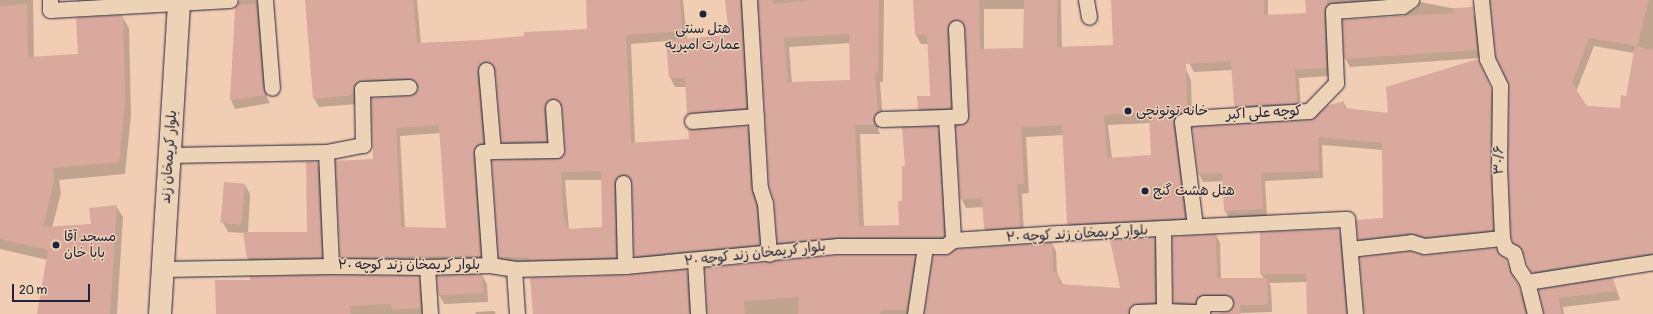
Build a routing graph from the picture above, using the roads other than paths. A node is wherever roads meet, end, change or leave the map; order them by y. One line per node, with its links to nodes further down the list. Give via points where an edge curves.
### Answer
1 (230, 0): 7 (lane)
2 (265, 0): 12 (lane)
3 (749, 0): 15 (lane)
4 (1086, 0): 9 (lane)
5 (1410, 0): 23 (lane, کوچه علی اکبر, via 1402,6 1333,11 1336,83 1309,111 1190,118 1182,122)
6 (1481, 0): 25 (lane, ۳۰/۶, via 1487,59 1500,86 1499,166)
7 (179, 1): 8 (lane); 21 (main road, بلوار کریمخان زند)
8 (50, 5)
9 (1089, 17)
10 (956, 28): 16 (lane, via 960,116)
11 (486, 70): 19 (lane)
12 (272, 88)
13 (409, 88): 20 (lane, via 362,90 363,145)
14 (553, 107): 19 (lane, via 556,150)
15 (756, 116): 18 (lane); 29 (lane, via 760,188 765,203)
16 (946, 117): 17 (lane); 26 (lane)
17 (882, 119)
18 (692, 121)
19 (493, 151): 32 (lane, via 482,152)
20 (326, 152): 21 (lane); 33 (lane)
21 (168, 155): 35 (main road, بلوار کریمخان زند)
22 (623, 183): 34 (lane)
23 (1196, 226): 24 (lane, بلوار کریمخان زند کوچه ۲۰); 28 (lane, بلوار کریمخان زند کوچه ۲۰, via 1347,219)
24 (1163, 230): 26 (lane, بلوار کریمخان زند کوچه ۲۰); 40 (lane)
25 (1502, 238): 28 (lane, via 1424,246 1411,242); 38 (lane, via 1504,248 1514,253)
26 (953, 240): 27 (lane, بلوار کریمخان زند کوچه ۲۰, via 945,246)
27 (926, 247): 29 (lane, بلوار کریمخان زند کوچه ۲۰, via 838,246); 45 (lane)
28 (1350, 250): 47 (lane)
29 (769, 254): 30 (lane, بلوار کریمخان زند کوچه ۲۰)
30 (695, 260): 34 (lane, بلوار کریمخان زند کوچه ۲۰); 44 (lane)
31 (1653, 262): 38 (lane)
32 (490, 265): 36 (lane, بلوار کریمخان زند کوچه ۲۰); 37 (lane, بلوار کریمخان زند کوچه ۲۰)
33 (331, 266): 35 (lane, بلوار کریمخان زند کوچه ۲۰); 36 (lane, بلوار کریمخان زند کوچه ۲۰)
34 (625, 266): 37 (lane, بلوار کریمخان زند کوچه ۲۰)
35 (162, 268): 41 (main road, بلوار کریمخان زند)
36 (427, 268): 42 (lane)
37 (514, 269): 43 (lane)
38 (1527, 282): 48 (lane)
39 (1225, 303): 40 (lane, via 1204,303 1202,312)
40 (1164, 311): 46 (lane)
41 (160, 314)
42 (430, 314)
43 (517, 314)
44 (698, 314)
45 (915, 314)
46 (1136, 314)
47 (1355, 314)
48 (1535, 314)

